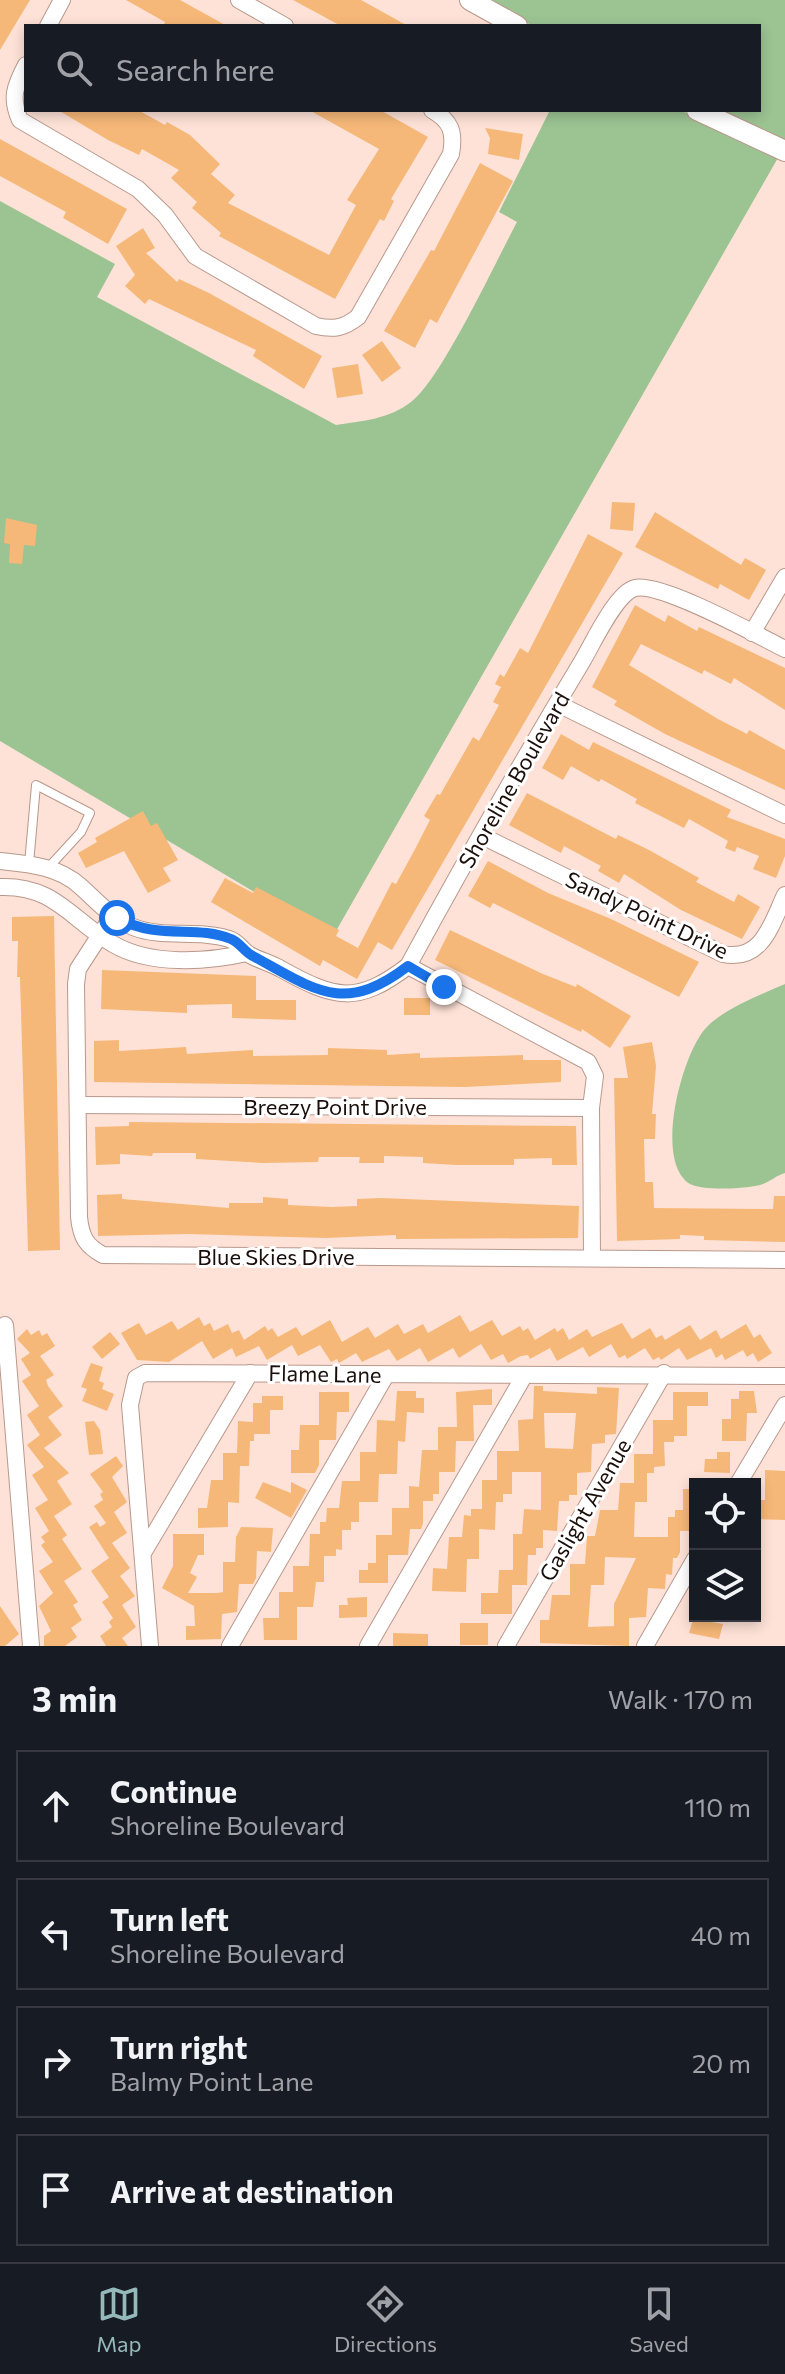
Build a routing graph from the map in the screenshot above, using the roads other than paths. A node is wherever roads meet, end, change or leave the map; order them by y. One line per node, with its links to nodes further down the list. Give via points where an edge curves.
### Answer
1 (62, 0): 4 (street)
2 (239, 0): 5 (street)
3 (470, 0): 6 (street)
4 (49, 24)
5 (281, 24)
6 (513, 24)
7 (24, 69): 8 (street, via 13,104 20,120 138,189 165,215 183,244 209,266 316,326 331,329 358,317 451,154 454,136 447,119)
8 (435, 112)
9 (701, 112): 10 (street)
10 (785, 151)
11 (785, 577): 12 (street)
12 (752, 633): 13 (street, Shoreline Boulevard); 14 (street, Shoreline Boulevard, via 667,593 645,586 630,589)
13 (785, 649)
14 (558, 704): 15 (street); 16 (street, Shoreline Boulevard)
15 (785, 815)
16 (482, 836): 21 (street, Sandy Point Drive, via 738,957 753,952 764,940); 25 (street, Shoreline Boulevard)
17 (0, 861): 18 (street, Shoreline Boulevard)
18 (38, 866): 18 (lane, via 81,832 90,813 36,785); 20 (lane); 22 (street, Shoreline Boulevard, via 80,885)
19 (0, 887): 20 (street)
20 (30, 891): 23 (street, via 64,905)
21 (785, 895)
22 (113, 915): 23 (street, Blue Skies Drive); 24 (street, Shoreline Boulevard, via 151,932 233,940)
23 (99, 935): 24 (street, via 131,953 167,958 222,959); 26 (street, Blue Skies Drive, via 78,969 76,984)
24 (247, 953): 25 (street, Shoreline Boulevard, via 341,995 372,990)
25 (408, 966): 27 (street, via 582,1057 595,1076)
26 (79, 1105): 27 (street, Breezy Point Drive); 28 (street, Blue Skies Drive, via 81,1234 103,1255)
27 (591, 1108): 28 (street)
28 (592, 1258): 29 (street, Blue Skies Drive)
29 (785, 1260)
30 (5, 1325): 38 (street)
31 (250, 1373): 33 (street, Flame Lane); 40 (street); 40 (street, Flame Lane, via 145,1373 136,1378 130,1405)
32 (664, 1373): 34 (street, Flame Lane); 35 (street, Flame Lane); 46 (street, Gaslight Avenue)
33 (386, 1375): 34 (street, Flame Lane); 44 (street)
34 (524, 1376): 45 (street)
35 (785, 1376)
36 (785, 1405): 37 (street)
37 (742, 1478)
38 (18, 1507): 39 (street); 42 (street)
39 (0, 1508)
40 (143, 1553): 43 (street, Flame Lane)
41 (689, 1569): 47 (street)
42 (31, 1646)
43 (150, 1646)
44 (230, 1646)
45 (368, 1646)
46 (506, 1646)
47 (645, 1646)

